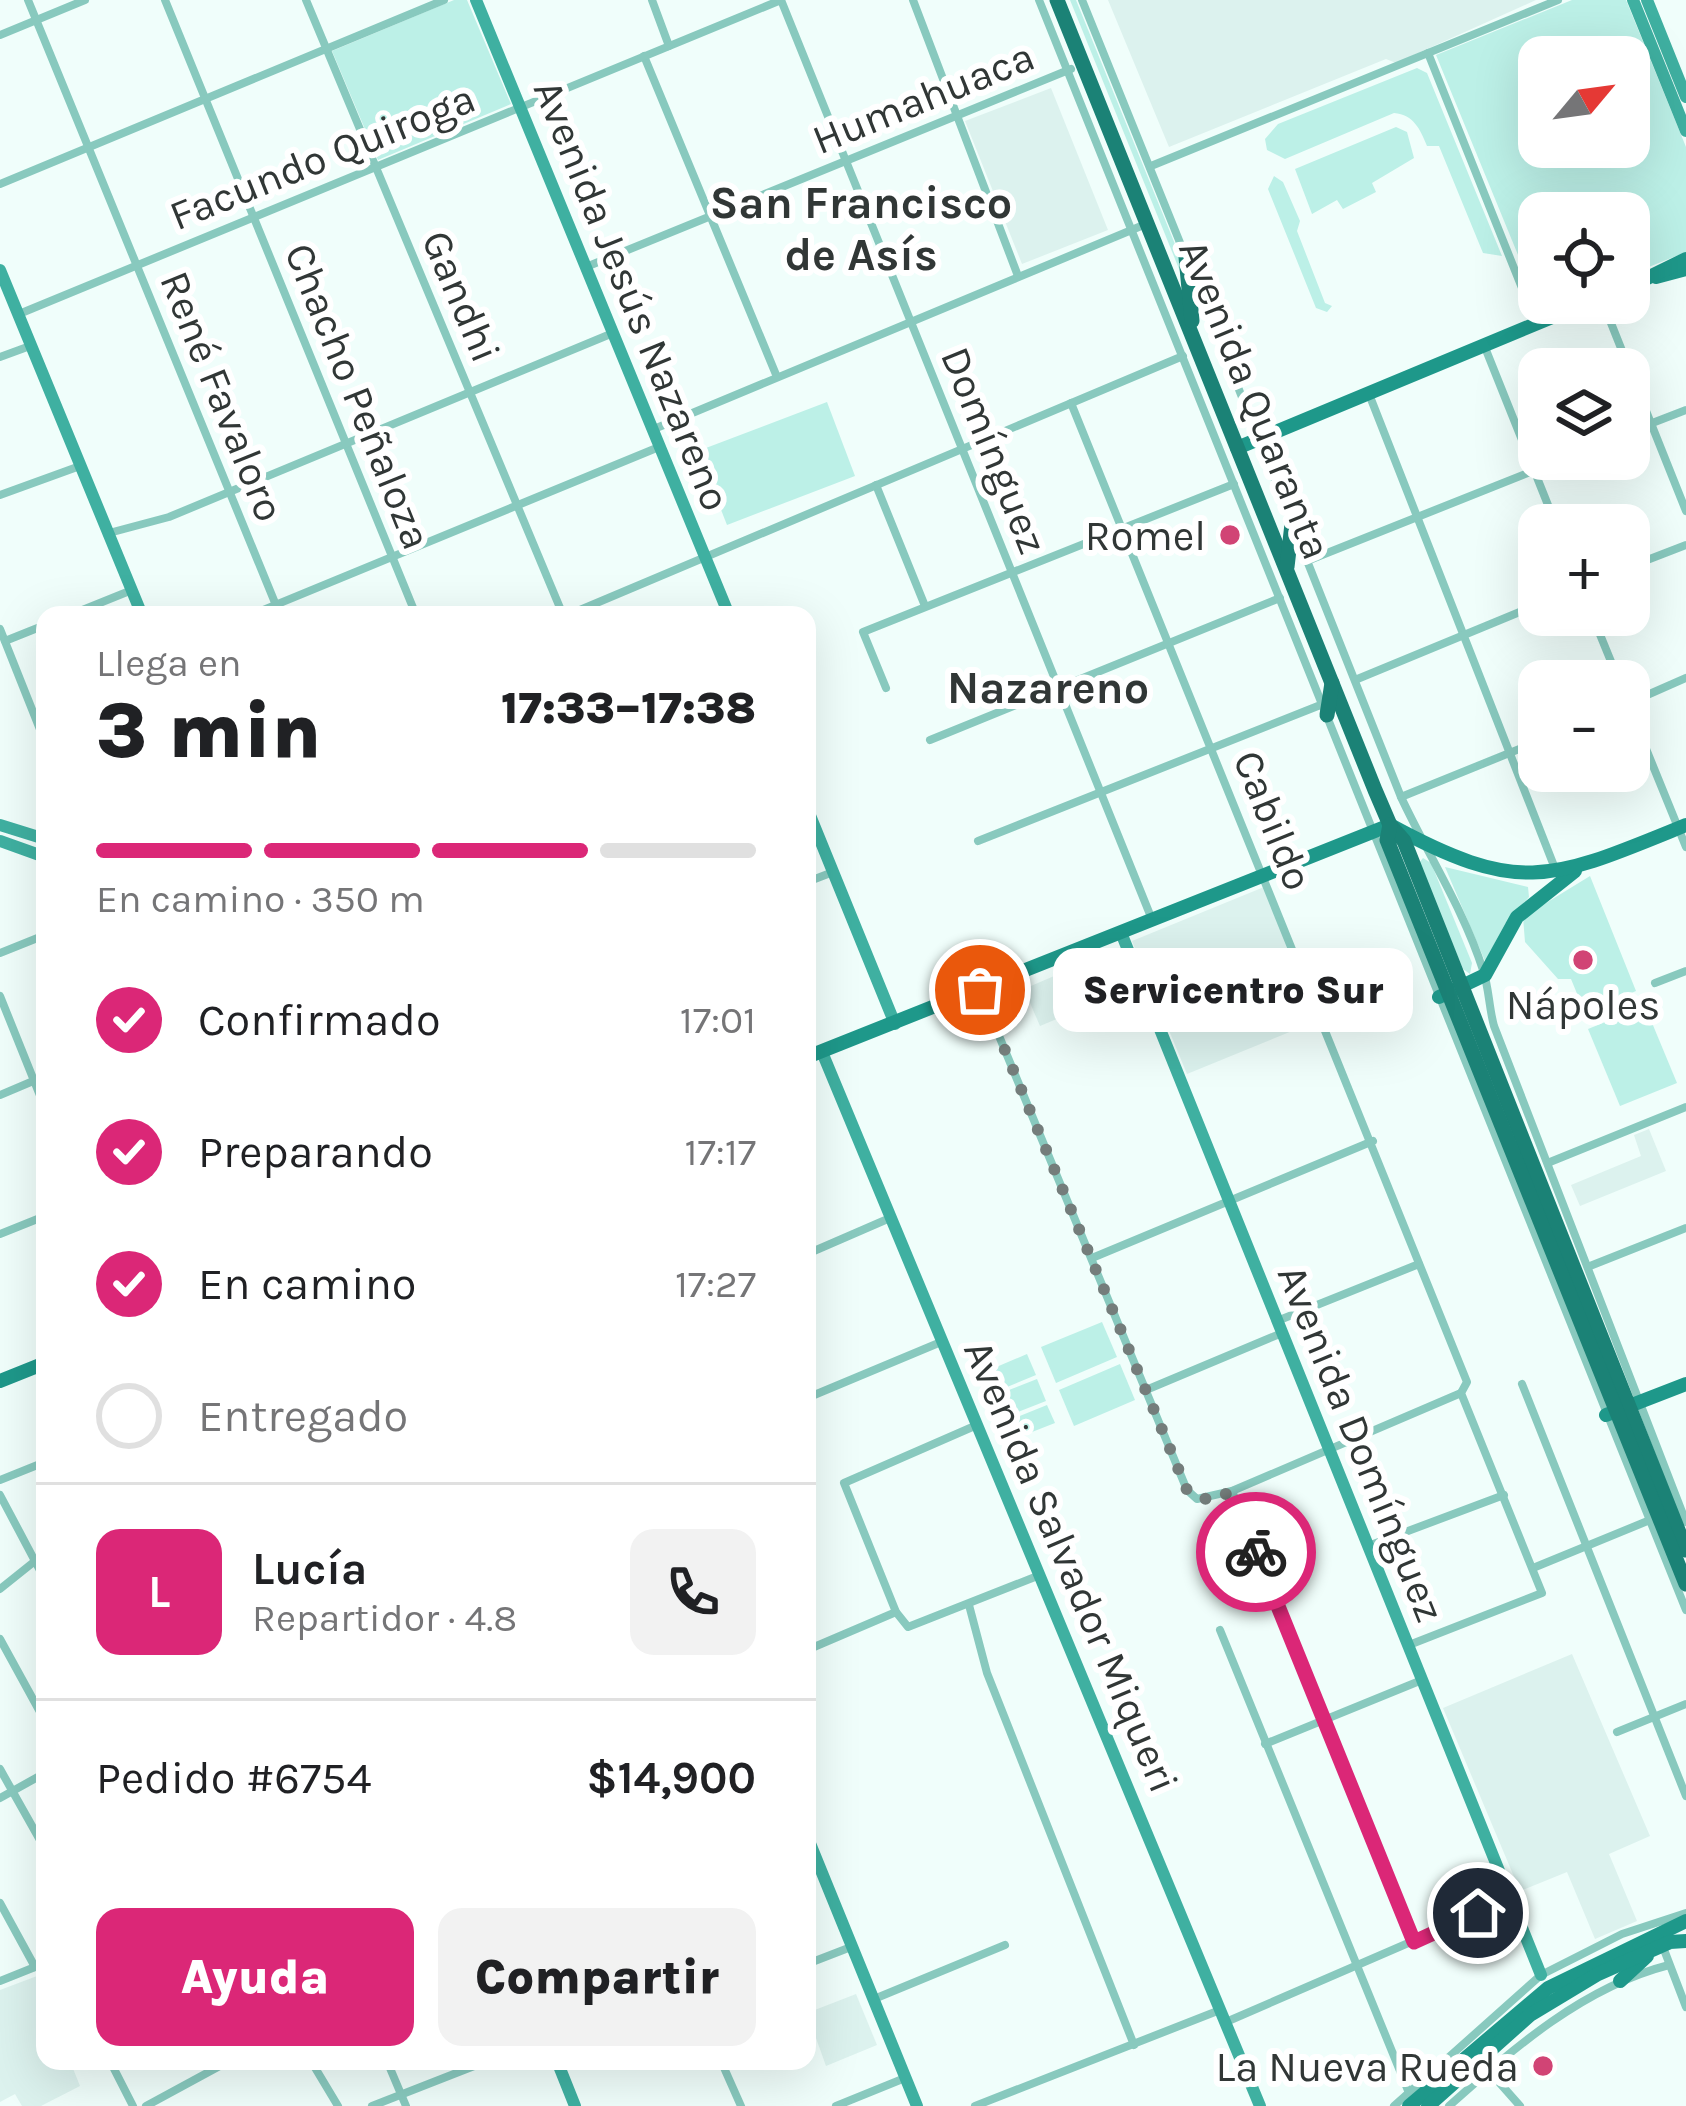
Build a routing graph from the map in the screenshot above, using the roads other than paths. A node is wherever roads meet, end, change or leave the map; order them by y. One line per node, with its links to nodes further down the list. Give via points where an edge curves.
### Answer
1 (28, 0): 16 (street, René Favaloro)
2 (85, 0): 16 (street)
3 (165, 0): 24 (street, Chacho Peñaloza)
4 (306, 0): 19 (street, Gandhi)
5 (444, 0): 19 (street)
6 (652, 0): 18 (street)
7 (913, 0): 26 (street)
8 (1039, 0): 22 (street)
9 (1058, 0): 22 (highway, Avenida Quaranta)
10 (1082, 0): 31 (street)
11 (1558, 0): 20 (street)
12 (1633, 0): 27 (main road)
13 (1647, 0): 23 (main road)
14 (479, 1): 25 (main road, Avenida Jesús Nazareno)
15 (775, 1): 18 (street, Facundo Quiroga); 29 (street, Domínguez)
16 (36, 20): 17 (street); 28 (street, René Favaloro)
17 (0, 35)
18 (669, 46): 21 (street, Facundo Quiroga)
19 (326, 49): 24 (street); 30 (street, Gandhi)
20 (1429, 53): 31 (street); 44 (street)
21 (644, 56): 25 (street, Facundo Quiroga); 33 (street)
22 (1076, 67): 26 (street, Humahuaca); 35 (highway, Avenida Quaranta)
23 (1685, 89)
24 (206, 98): 28 (street); 34 (street, Chacho Peñaloza)
25 (520, 106): 30 (street, Facundo Quiroga); 39 (main road, Avenida Jesús Nazareno)
26 (956, 116): 29 (street, Humahuaca); 42 (street)
27 (1686, 131)
28 (88, 147): 32 (street); 38 (street, René Favaloro)
29 (845, 160): 33 (street, Humahuaca); 47 (street, Domínguez)
30 (376, 166): 34 (street, Facundo Quiroga); 57 (street, Gandhi)
31 (1151, 166): 36 (street)
32 (0, 184)
33 (710, 216): 39 (street, Humahuaca); 56 (street)
34 (254, 217): 38 (street, Facundo Quiroga); 65 (street, Chacho Peñaloza)
35 (1139, 226): 42 (street); 51 (highway, Avenida Quaranta); 54 (street)
36 (1186, 257): 51 (highway); 64 (street)
37 (1686, 259): 43 (main road)
38 (137, 265): 46 (street, Facundo Quiroga); 73 (street, René Favaloro)
39 (586, 267): 50 (main road, Avenida Jesús Nazareno)
40 (1686, 269): 43 (main road)
41 (0, 270): 46 (main road)
42 (1018, 277): 47 (street)
43 (1656, 277): 45 (main road)
44 (1518, 278)
45 (1650, 279)
46 (19, 314): 53 (main road)
47 (910, 322): 56 (street); 67 (street, Domínguez)
48 (1534, 324): 52 (main road)
49 (1611, 324): 61 (street)
50 (613, 333): 57 (street); 62 (main road, Avenida Jesús Nazareno)
51 (1195, 342): 68 (highway, Avenida Quaranta)
52 (1484, 345): 58 (main road); 63 (street)
53 (31, 346): 55 (street); 69 (main road)
54 (1183, 356): 59 (street); 68 (street)
55 (0, 358)
56 (777, 377): 62 (street)
57 (470, 393): 65 (street); 75 (street, Gandhi)
58 (1369, 393): 64 (main road); 77 (street)
59 (1071, 404): 67 (street); 79 (street, Cabildo)
60 (1686, 410): 61 (street)
61 (1651, 424): 76 (street)
62 (652, 430): 66 (main road, Avenida Jesús Nazareno)
63 (1518, 431)
64 (1258, 439): 68 (main road); 78 (street)
65 (346, 444): 73 (street); 82 (street, Chacho Peñaloza)
66 (659, 447): 75 (street); 83 (main road, Avenida Jesús Nazareno)
67 (962, 449): 72 (street); 87 (street, Domínguez)
68 (1229, 451): 71 (street); 86 (highway, Avenida Quaranta)
69 (81, 465): 74 (street); 80 (main road)
70 (1518, 477): 77 (street)
71 (1234, 484): 79 (street); 89 (street)
72 (876, 485): 83 (street); 98 (street)
73 (230, 493): 80 (street); 92 (street, René Favaloro)
74 (0, 495)
75 (518, 505): 82 (street); 95 (street, Gandhi)
76 (1686, 511)
77 (1414, 519): 85 (street); 102 (street)
78 (1292, 524): 85 (street); 86 (highway)
79 (1122, 530): 87 (street); 104 (street, Cabildo)
80 (109, 533): 88 (main road)
81 (1686, 544): 84 (street)
82 (392, 556): 93 (street); 94 (street, Chacho Peñaloza)
83 (706, 557): 96 (street); 97 (main road, Avenida Jesús Nazareno)
84 (1650, 559)
85 (1307, 561): 107 (street)
86 (1287, 570): 106 (highway, Avenida Quaranta)
87 (1012, 574): 98 (street); 108 (street, Domínguez)
88 (132, 590): 90 (street); 91 (main road)
89 (1280, 598): 104 (street); 111 (street)
90 (92, 606)
91 (138, 606)
92 (276, 606)
93 (286, 606)
94 (412, 606)
95 (562, 606)
96 (588, 606)
97 (725, 606)
98 (926, 607): 109 (street, via 863,632)
99 (1518, 612): 102 (street)
100 (0, 629): 103 (street)
101 (36, 629): 103 (street)
102 (1461, 635): 107 (street); 117 (street)
103 (4, 641): 112 (street)
104 (1168, 643): 108 (street); 114 (street, Cabildo)
105 (1686, 678): 110 (street)
106 (1332, 680): 111 (highway); 121 (highway, Avenida Quaranta)
107 (1355, 680): 119 (street)
108 (1059, 687): 113 (street); 118 (street, Domínguez)
109 (886, 688)
110 (1650, 695)
111 (1325, 709): 114 (street); 124 (street)
112 (36, 720)
113 (930, 740)
114 (1212, 747): 118 (street); 134 (street, Cabildo)
115 (1518, 750): 117 (street)
116 (1650, 753): 122 (street)
117 (1509, 754): 119 (street); 133 (street)
118 (1101, 790): 126 (street); 136 (street, Domínguez)
119 (1401, 797): 128 (street)
120 (0, 825): 125 (main road)
121 (1390, 825): 124 (main road); 128 (main road); 144 (highway, Avenida Quaranta, via 1404,841)
122 (1682, 827): 129 (street); 131 (main road)
123 (816, 830): 132 (main road)
124 (1371, 834): 134 (main road); 144 (street)
125 (36, 836)
126 (977, 841)
127 (0, 842): 130 (main road)
128 (1423, 844): 133 (main road, via 1489,872); 141 (street)
129 (1686, 848)
130 (36, 853)
131 (1580, 868): 133 (main road); 141 (main road, via 1517,916)
132 (833, 872): 135 (street); 146 (main road)
133 (1557, 873)
134 (1264, 877): 136 (main road); 155 (street, Cabildo)
135 (816, 879)
136 (1154, 922): 137 (main road)
137 (1122, 934): 143 (main road); 157 (main road, Avenida Domínguez)
138 (36, 939): 139 (street)
139 (0, 953)
140 (1686, 970): 142 (street)
141 (1485, 976): 144 (main road); 152 (street, via 1494,1026)
142 (1655, 983)
143 (980, 990): 146 (main road); 163 (street)
144 (1451, 993): 154 (highway, Avenida Quaranta); 175 (highway, Avenida Quaranta)
145 (0, 997): 149 (street)
146 (895, 1024): 147 (main road)
147 (816, 1054)
148 (816, 1056): 158 (main road, Avenida Salvador Miqueri)
149 (34, 1080): 150 (street); 151 (street)
150 (36, 1085)
151 (0, 1094)
152 (1522, 1096): 154 (highway); 156 (street)
153 (1686, 1107): 156 (street)
154 (1519, 1126): 175 (highway, Avenida Quaranta)
155 (1373, 1141): 157 (street); 164 (street, Cabildo)
156 (1550, 1162): 165 (street)
157 (1229, 1200): 163 (street); 166 (main road, Avenida Domínguez)
158 (891, 1217): 162 (street); 167 (main road, Avenida Salvador Miqueri)
159 (36, 1220): 161 (street)
160 (1686, 1228): 165 (street)
161 (0, 1234)
162 (816, 1250)
163 (1091, 1258): 172 (street)
164 (1419, 1264): 166 (street); 173 (street, Cabildo, via 1467,1382)
165 (1589, 1266): 175 (street)
166 (1280, 1328): 172 (street); 177 (main road, Avenida Domínguez)
167 (943, 1342): 174 (street); 176 (main road, Avenida Salvador Miqueri)
168 (36, 1366): 169 (main road)
169 (2, 1375)
170 (1522, 1384): 186 (street)
171 (1686, 1384): 175 (main road)
172 (1146, 1390): 180 (street, via 1187,1490 1208,1500)
173 (1461, 1393): 177 (street); 182 (street, Cabildo)
174 (816, 1395)
175 (1623, 1408): 183 (street); 184 (street); 187 (highway, Avenida Quaranta); 191 (highway, Avenida Quaranta)
176 (978, 1425): 190 (main road, Avenida Salvador Miqueri); 195 (street, via 844,1483)
177 (1329, 1449): 180 (street); 185 (main road, Avenida Domínguez)
178 (36, 1466): 179 (street)
179 (0, 1480)
180 (1232, 1492): 204 (street)
181 (0, 1495): 188 (street)
182 (1504, 1495): 185 (street); 189 (street, Cabildo)
183 (1649, 1520): 186 (street); 194 (street)
184 (1686, 1522)
185 (1368, 1546): 199 (main road, Avenida Domínguez)
186 (1585, 1546): 189 (street); 203 (street)
187 (1686, 1550)
188 (35, 1561): 192 (street)
189 (1533, 1568): 199 (street, Cabildo, via 1542,1593)
190 (1041, 1575): 193 (street); 232 (main road, Avenida Salvador Miqueri)
191 (1686, 1584)
192 (0, 1589)
193 (969, 1605): 195 (street, via 908,1627); 233 (street, via 987,1673)
194 (1686, 1610)
195 (896, 1612): 198 (street)
196 (1220, 1630): 206 (street)
197 (0, 1639): 202 (street)
198 (816, 1646)
199 (1408, 1646): 200 (main road, Avenida Domínguez)
200 (1422, 1680): 204 (street); 214 (main road, Avenida Domínguez)
201 (1686, 1704): 203 (street)
202 (36, 1705)
203 (1654, 1717): 205 (street); 210 (street)
204 (1324, 1720): 206 (street); 218 (street)
205 (1616, 1732)
206 (1265, 1744): 225 (street)
207 (0, 1769): 209 (street)
208 (36, 1778): 209 (street)
209 (12, 1791): 211 (street); 212 (street)
210 (1686, 1796)
211 (0, 1798)
212 (36, 1833)
213 (816, 1858): 220 (main road)
214 (1510, 1899): 218 (street); 227 (main road, Avenida Domínguez)
215 (0, 1903): 222 (street)
216 (1686, 1917): 227 (street, via 1622,1934); 242 (main road, via 1548,1988)
217 (1686, 1941): 221 (main road)
218 (1414, 1942): 225 (street)
219 (1005, 1945): 230 (street)
220 (852, 1946): 223 (street); 230 (main road)
221 (1658, 1948): 224 (street); 229 (main road); 242 (main road, via 1563,1993)
222 (36, 1959)
223 (816, 1960)
224 (1669, 1965): 229 (street); 231 (street)
225 (1356, 1966): 232 (street); 245 (street)
226 (36, 1967): 228 (street)
227 (1541, 1975): 242 (street)
228 (0, 1981)
229 (1620, 1981): 241 (street, via 1537,2031)
230 (874, 1999): 243 (main road)
231 (1686, 2007)
232 (1224, 2016): 233 (street); 256 (main road, Avenida Salvador Miqueri)
233 (1134, 2045): 255 (street)
234 (115, 2070): 246 (street)
235 (202, 2070): 247 (street)
236 (316, 2070): 248 (street)
237 (391, 2070): 244 (street)
238 (464, 2070): 244 (street)
239 (564, 2070): 251 (main road)
240 (725, 2070): 252 (street)
241 (1490, 2072): 242 (street); 260 (street)
242 (1457, 2075): 245 (main road); 258 (main road); 259 (street)
243 (906, 2078): 253 (street); 254 (main road)
244 (401, 2095): 249 (street); 250 (street)
245 (1409, 2099): 257 (street)
246 (133, 2106)
247 (146, 2106)
248 (338, 2106)
249 (372, 2106)
250 (406, 2106)
251 (575, 2106)
252 (741, 2106)
253 (836, 2106)
254 (917, 2106)
255 (974, 2106)
256 (1260, 2106)
257 (1394, 2106)
258 (1428, 2106)
259 (1449, 2106)
260 (1520, 2106)

